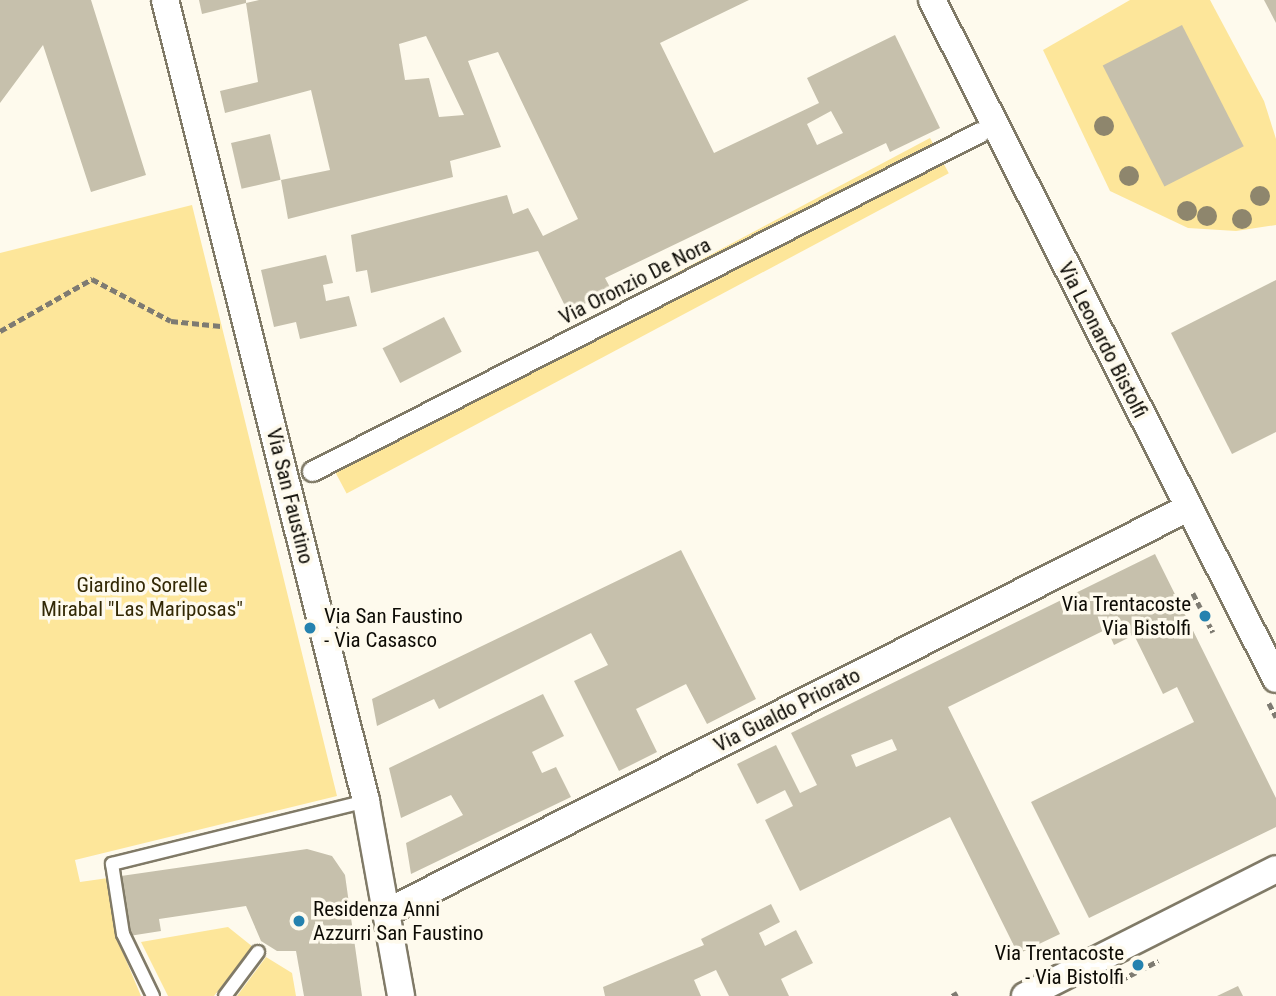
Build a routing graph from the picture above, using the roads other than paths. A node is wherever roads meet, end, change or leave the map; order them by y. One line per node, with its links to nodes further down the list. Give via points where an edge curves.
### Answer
1 (165, 0): 7 (street, Via San Faustino)
2 (932, 0): 5 (street, Via Leonardo Bistolfi)
3 (980, 132): 4 (street, Via Oronzio De Nora)
4 (312, 471)
5 (1188, 508): 6 (street, Via Leonardo Bistolfi); 9 (street, Via Gualdo Priorato)
6 (1276, 679)
7 (366, 801): 9 (street, Via San Faustino); 11 (lane, via 112,864 126,943)
8 (1276, 869): 14 (street)
9 (387, 912): 13 (street, Via San Faustino)
10 (258, 952): 12 (lane)
11 (153, 996)
12 (225, 996)
13 (401, 996)
14 (1025, 996)

